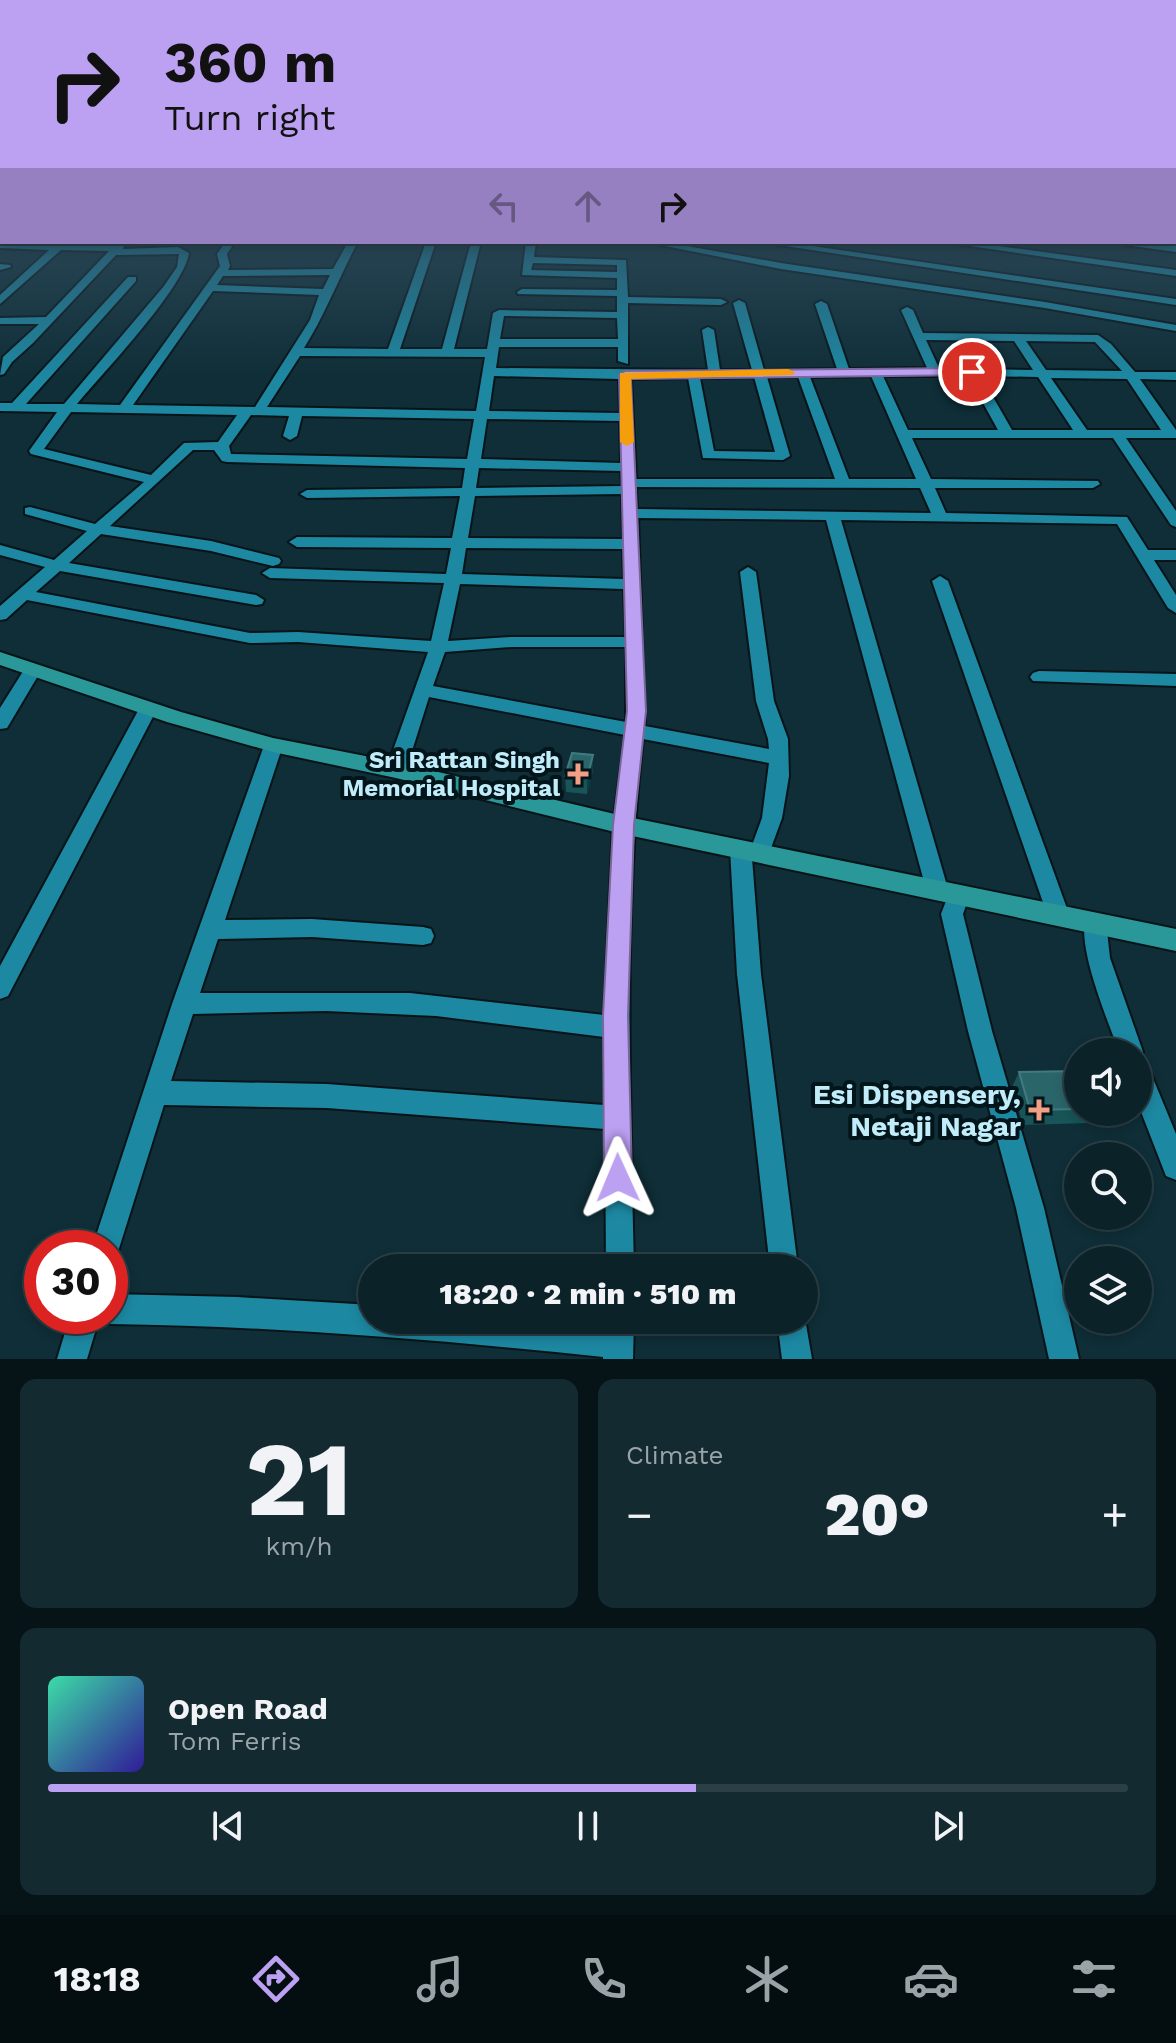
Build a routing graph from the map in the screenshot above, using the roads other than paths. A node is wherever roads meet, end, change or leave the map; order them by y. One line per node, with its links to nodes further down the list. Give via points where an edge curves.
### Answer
1 (52, 252): 22 (street)
2 (113, 252): 30 (street)
3 (183, 252): 57 (street, via 182,267 168,288)
4 (223, 252): 14 (street)
5 (347, 252): 13 (street)
6 (427, 252): 39 (street)
7 (473, 252): 40 (street)
8 (530, 252): 12 (street)
9 (698, 252): 32 (street)
10 (836, 252): 24 (street)
11 (1024, 252): 16 (street)
12 (529, 260): 15 (street); 17 (street, via 622,262)
13 (337, 272): 14 (street); 20 (street)
14 (221, 273): 19 (street)
15 (526, 273): 17 (street); 21 (street)
16 (1176, 273)
17 (622, 275): 25 (street)
18 (132, 279): 56 (street)
19 (210, 288): 20 (street); 58 (street)
20 (326, 292): 38 (street)
21 (522, 292): 25 (street); 29 (street)
22 (0, 301)
23 (721, 302): 25 (street)
24 (1176, 302)
25 (622, 303): 29 (street); 36 (street)
26 (739, 303): 44 (street)
27 (821, 304): 51 (street)
28 (907, 310): 34 (street)
29 (518, 313): 37 (street, via 499,313)
30 (48, 320): 31 (street); 42 (street)
31 (0, 321)
32 (1176, 328)
33 (708, 330): 50 (street)
34 (918, 336): 35 (street); 47 (street)
35 (1018, 338): 52 (street); 53 (street, via 1098,339)
36 (624, 343): 37 (street); 41 (street)
37 (494, 348): 40 (street); 43 (street)
38 (296, 352): 39 (street); 59 (street)
39 (393, 353): 40 (street)
40 (447, 353)
41 (625, 368): 43 (street); 49 (street); 62 (street)
42 (0, 371)
43 (489, 372): 61 (street)
44 (761, 372): 45 (street); 49 (street, via 783,456 708,455); 50 (street)
45 (802, 372): 51 (street); 74 (street)
46 (875, 372): 47 (street); 51 (street); 66 (street)
47 (935, 372): 48 (street)
48 (972, 372): 52 (street); 63 (street)
49 (693, 373): 50 (street)
50 (714, 373)
51 (844, 373)
52 (1044, 373): 53 (street); 64 (street)
53 (1128, 375): 54 (street); 67 (street)
54 (1176, 376)
55 (0, 407): 56 (street)
56 (16, 407): 57 (street)
57 (68, 408): 58 (street); 71 (street, via 36,451)
58 (124, 409): 59 (street)
59 (252, 412): 60 (street); 69 (street)
60 (297, 412): 61 (street); 68 (street)
61 (479, 415): 62 (street); 70 (street)
62 (626, 417): 72 (street)
63 (1006, 432): 64 (street); 66 (street)
64 (1082, 433): 65 (street)
65 (1116, 433): 67 (street); 82 (street)
66 (904, 434): 75 (street)
67 (1173, 434)
68 (290, 436)
69 (222, 446): 70 (street, via 223,455 239,459); 71 (street, via 189,446)
70 (471, 462): 72 (street); 76 (street)
71 (154, 480): 83 (street)
72 (628, 480): 74 (street); 76 (street); 79 (street)
73 (1093, 484): 75 (street)
74 (844, 485): 75 (street)
75 (927, 486): 81 (street)
76 (469, 490): 77 (street); 85 (street)
77 (307, 494)
78 (30, 511): 83 (street)
79 (630, 513): 80 (street); 86 (street)
80 (832, 516): 81 (street); 114 (street)
81 (941, 518): 88 (street, via 1122,520)
82 (1176, 522)
83 (97, 529): 90 (street); 92 (street, via 211,546 271,567)
84 (297, 542): 85 (street)
85 (460, 543): 86 (street); 92 (street)
86 (631, 544): 94 (street)
87 (0, 550): 90 (street)
88 (1143, 555): 89 (street); 97 (street)
89 (1176, 555)
90 (56, 565): 95 (street); 96 (street)
91 (748, 572): 110 (street)
92 (453, 580): 94 (street); 100 (street)
93 (940, 581): 115 (street)
94 (632, 584): 99 (street)
95 (23, 594): 98 (street); 100 (street, via 250,638)
96 (256, 600)
97 (1176, 608)
98 (0, 615)
99 (634, 642): 100 (street); 108 (street)
100 (438, 647): 105 (street)
101 (0, 658): 102 (main road)
102 (33, 669): 106 (main road); 107 (street)
103 (1039, 677): 104 (street)
104 (1176, 680)
105 (423, 690): 108 (street); 111 (street)
106 (148, 709): 109 (main road); 120 (street)
107 (0, 723)
108 (634, 728): 110 (street, via 657,737); 112 (street)
109 (273, 745): 111 (main road); 117 (street)
110 (778, 758): 113 (street, via 772,818)
111 (396, 770): 112 (main road)
112 (623, 825): 113 (main road); 122 (street)
113 (750, 851): 114 (main road); 130 (street, via 751,990)
114 (948, 891): 115 (main road); 137 (street)
115 (1058, 914): 116 (main road)
116 (1095, 922): 119 (main road); 123 (street, via 1098,958)
117 (210, 930): 118 (street, via 312,928); 121 (street)
118 (423, 936)
119 (1176, 940)
120 (0, 989)
121 (184, 1004): 122 (street, via 412,1003); 124 (street)
122 (616, 1027): 126 (street)
123 (1126, 1038)
124 (155, 1093): 126 (street, via 327,1096); 128 (street)
125 (1152, 1107): 127 (street)
126 (617, 1118): 129 (street)
127 (1176, 1167)
128 (112, 1230)
129 (620, 1254)
130 (782, 1254)
131 (128, 1309): 134 (street, via 190,1309)
132 (80, 1334): 135 (street)
133 (794, 1334): 136 (street)
134 (618, 1341)
135 (72, 1359)
136 (797, 1359)
137 (1064, 1359)

